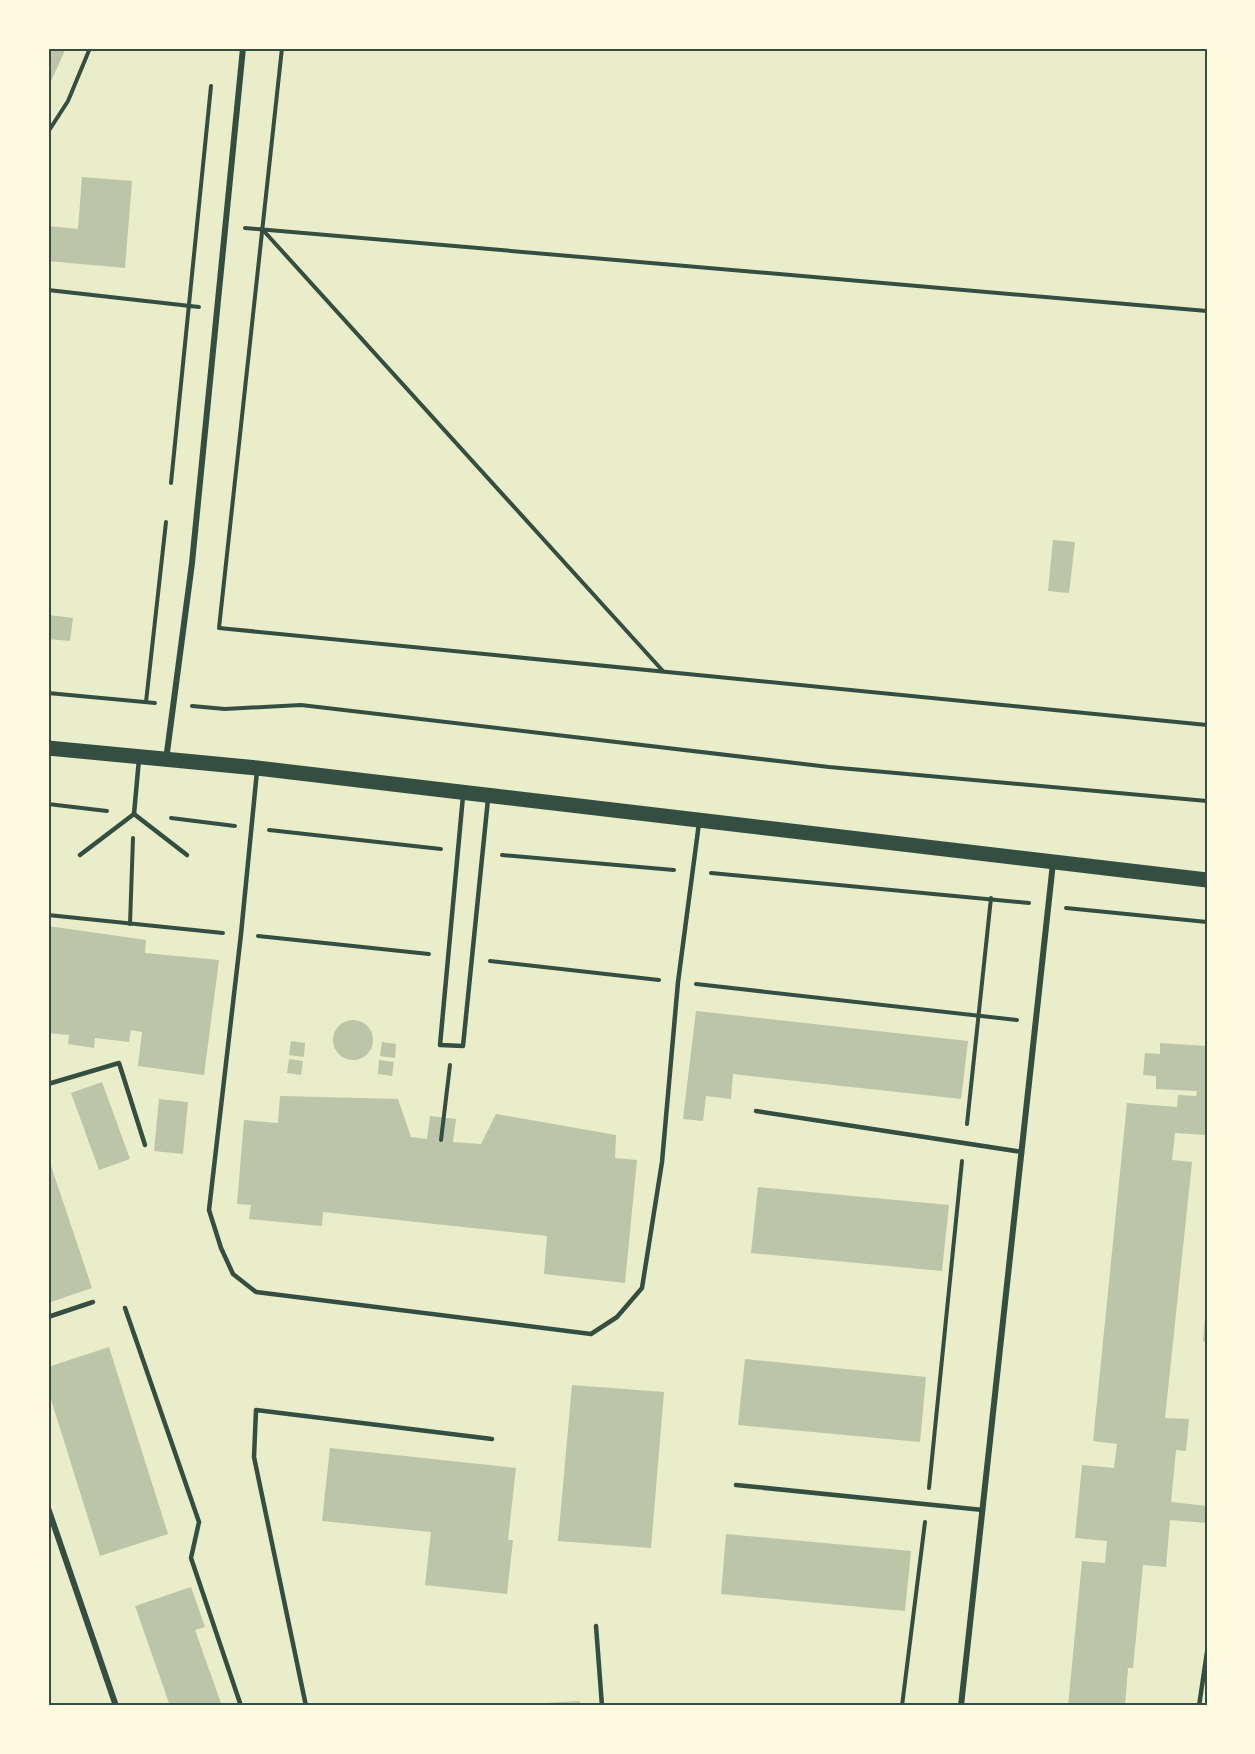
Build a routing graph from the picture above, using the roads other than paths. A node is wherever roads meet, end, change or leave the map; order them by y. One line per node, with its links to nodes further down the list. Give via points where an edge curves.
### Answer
1 (243, 48): 4 (street, via 192,563)
2 (48, 748): 3 (main road)
3 (139, 756): 4 (main road); 8 (lane)
4 (166, 760): 5 (main road)
5 (257, 768): 6 (main road); 9 (lane, via 208,1210 233,1274 256,1293 591,1334 617,1317 642,1288 662,1162 678,982)
6 (463, 793): 7 (main road); 7 (lane, via 440,1045 463,1046)
7 (488, 796): 9 (main road)
8 (134, 814): 10 (lane); 11 (lane)
9 (699, 820): 12 (main road)
10 (80, 855)
11 (188, 855)
12 (1053, 862): 13 (main road); 17 (street)
13 (1207, 880)
14 (48, 1084): 16 (lane, via 119,1063)
15 (756, 1111): 17 (lane)
16 (145, 1145)
17 (1022, 1152): 24 (street)
18 (93, 1302): 20 (lane)
19 (125, 1308): 28 (lane, via 199,1522 191,1558)
20 (48, 1317)
21 (492, 1439): 29 (lane, via 256,1410 254,1457)
22 (736, 1485): 24 (lane)
23 (48, 1508): 27 (street)
24 (982, 1510): 31 (street)
25 (596, 1626): 30 (lane)
26 (1207, 1652): 32 (lane)
27 (117, 1706)
28 (241, 1706)
29 (306, 1706)
30 (602, 1706)
31 (961, 1706)
32 (1199, 1706)

